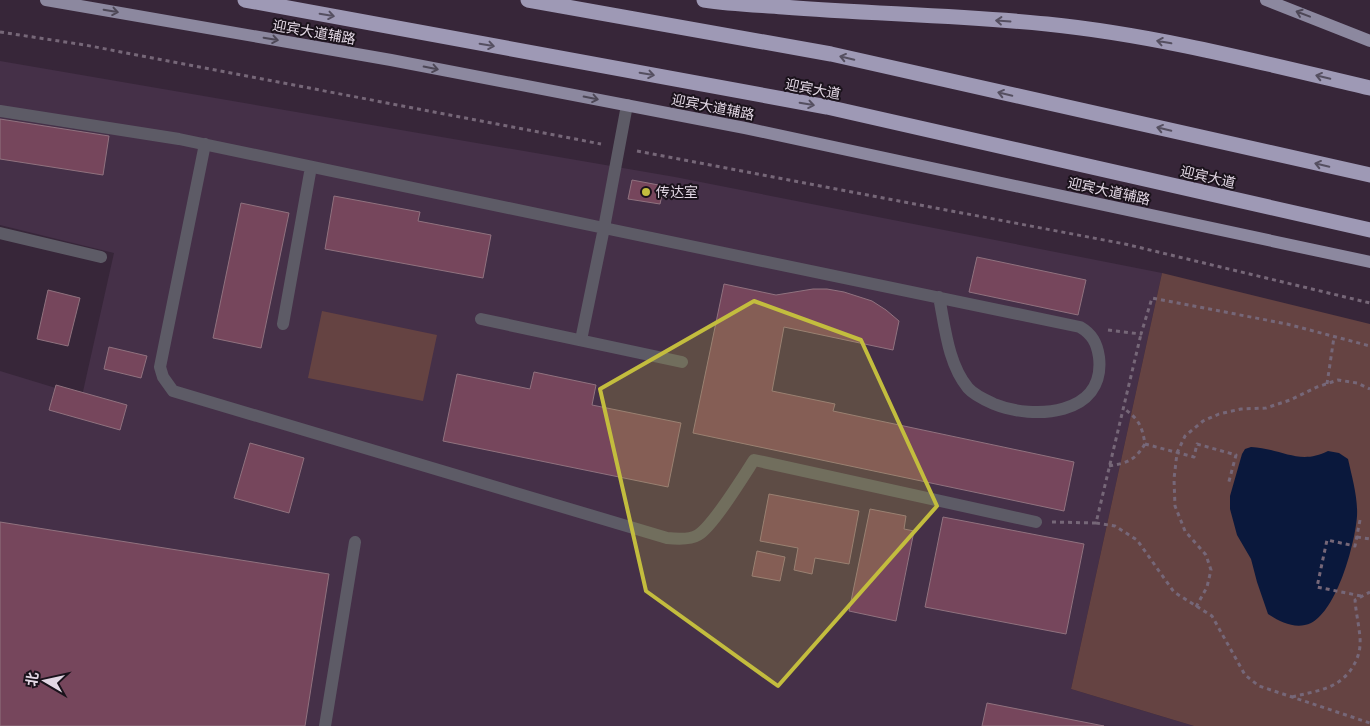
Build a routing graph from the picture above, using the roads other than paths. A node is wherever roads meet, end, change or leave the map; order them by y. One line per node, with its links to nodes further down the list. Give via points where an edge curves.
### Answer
1 (46, 0): 8 (main road, 迎宾大道辅路, one-way to 8)
2 (245, 0): 14 (highway, 迎宾大道, one-way to 14, via 827,107)
3 (528, 0): 12 (highway, one-way to 3, via 831,54)
4 (704, 0): 7 (highway, one-way to 4, via 1217,52 1048,24)
5 (1266, 0): 6 (main road, one-way to 5)
6 (1370, 39)
7 (1370, 88)
8 (627, 105): 13 (lane); 17 (main road, 迎宾大道辅路)
9 (0, 111): 10 (lane)
10 (204, 144): 11 (lane); 23 (lane, via 160,367 163,377 174,390 667,538 697,536 708,526 754,460)
11 (312, 167): 13 (lane); 20 (lane)
12 (1370, 176)
13 (604, 228): 18 (lane); 21 (lane)
14 (1370, 230)
15 (0, 233): 16 (lane)
16 (101, 257)
17 (1370, 262)
18 (940, 297): 18 (lane, via 1080,326 1090,333 1098,351 1100,368 1096,386 1081,402 1041,413 1020,412 984,399 968,388 956,369)
19 (481, 319): 21 (lane)
20 (283, 324)
21 (581, 340): 22 (lane)
22 (682, 362)
23 (1036, 522)
24 (355, 542): 25 (lane)
25 (325, 726)

